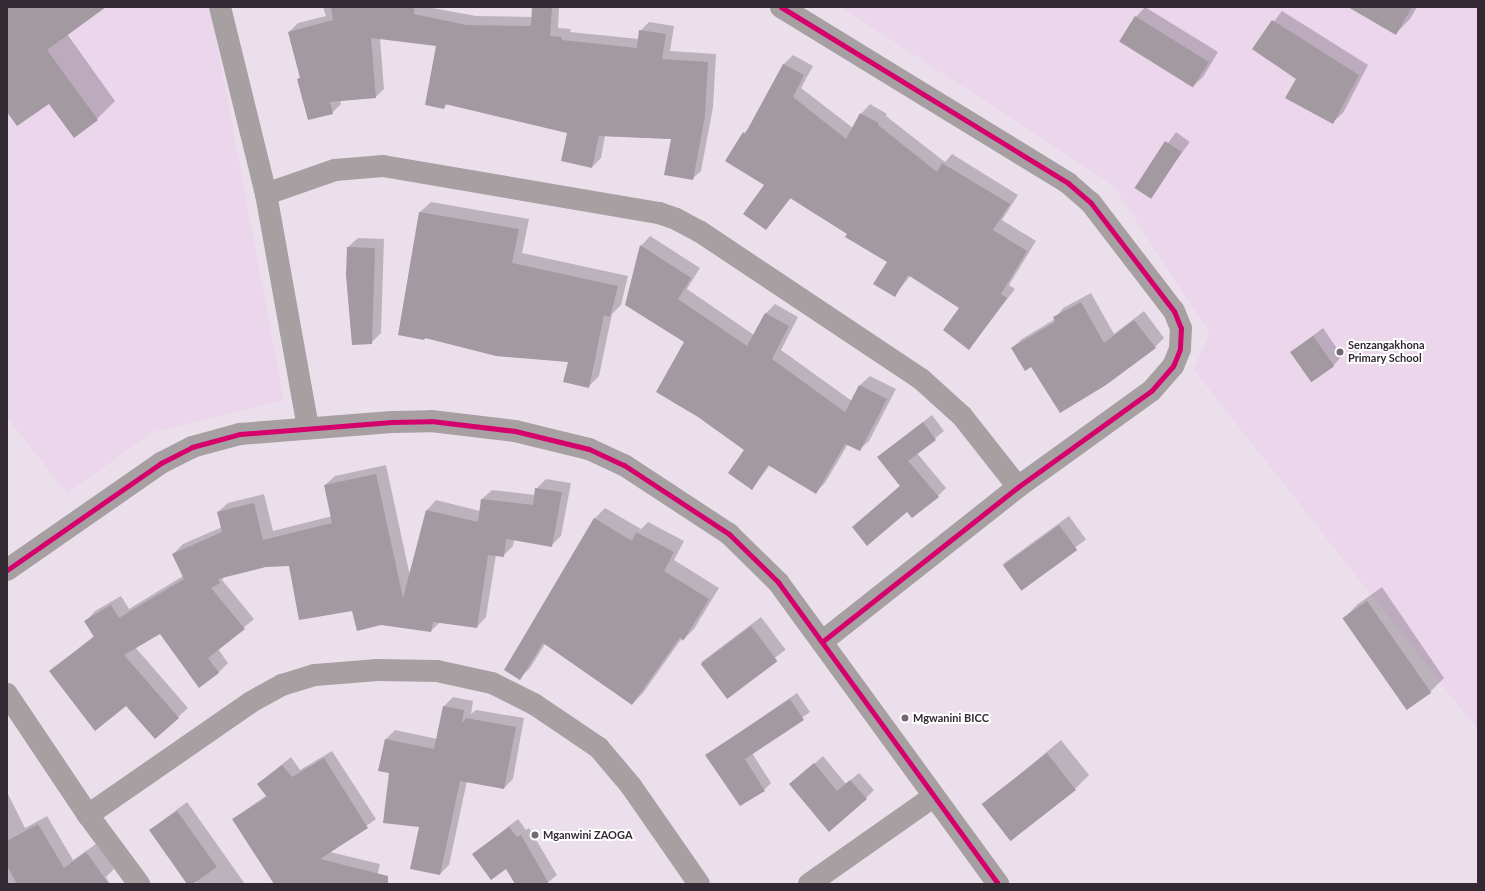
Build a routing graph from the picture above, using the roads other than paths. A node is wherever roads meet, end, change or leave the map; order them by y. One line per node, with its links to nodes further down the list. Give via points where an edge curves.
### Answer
1 (220, 7): 3 (street)
2 (781, 7): 5 (street, via 1068,183 1091,203 1174,311 1181,328 1180,349 1174,366 1164,378 1151,391)
3 (266, 194): 4 (street); 5 (street, via 335,170 383,166 652,212 676,219 700,231 920,379 962,416)
4 (308, 428): 6 (street, via 240,434 192,447 161,463); 7 (street, via 431,421 515,430 589,450 624,465 729,534 778,582)
5 (1018, 486): 7 (street)
6 (7, 570)
7 (822, 642): 9 (street)
8 (7, 694): 10 (street)
9 (933, 797): 13 (street); 14 (street)
10 (88, 815): 11 (street); 12 (street, via 251,702 282,685 315,675 378,670 437,671 492,683 534,704 599,748 632,786)
11 (139, 884)
12 (700, 884)
13 (808, 884)
14 (998, 884)

